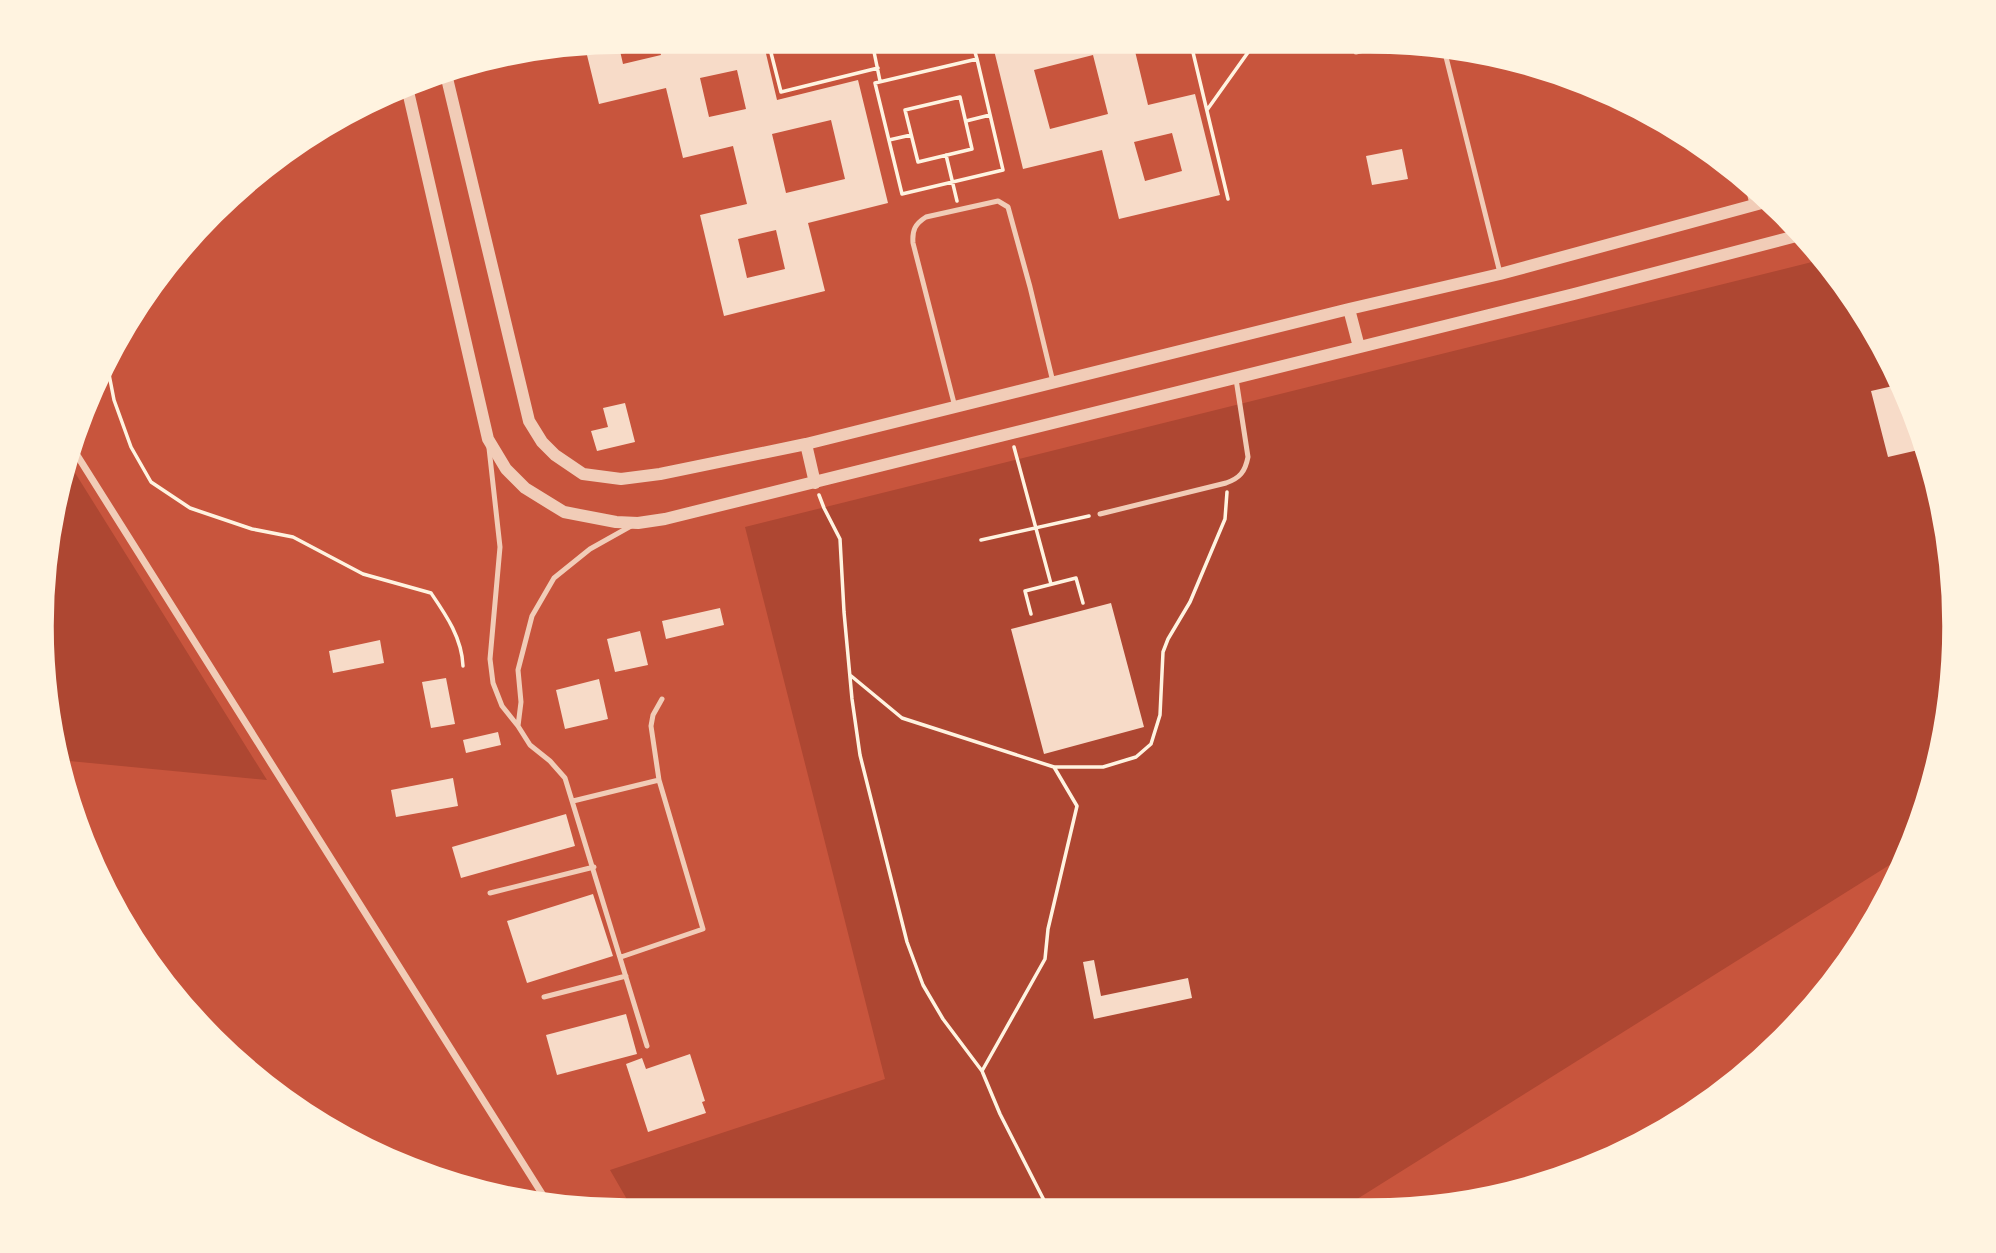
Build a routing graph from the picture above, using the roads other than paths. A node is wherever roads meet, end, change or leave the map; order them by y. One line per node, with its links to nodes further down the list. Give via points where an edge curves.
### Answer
1 (1446, 57): 8 (lane)
2 (448, 81): 15 (street, via 529,421 542,442 583,474 621,479)
3 (409, 95): 14 (street)
4 (1750, 197): 6 (lane)
5 (1758, 204): 6 (street)
6 (1752, 206): 8 (street)
7 (1791, 237): 10 (street)
8 (1500, 274): 9 (street)
9 (1349, 309): 10 (street); 12 (street)
10 (1359, 347): 11 (street)
11 (1236, 379): 17 (street); 18 (lane, via 1248,457 1246,469 1237,479)
12 (1053, 382): 13 (street); 13 (lane, via 1011,211 998,201 926,217 912,234)
13 (955, 407): 15 (street)
14 (488, 439): 19 (street, via 506,469 525,488 564,512); 21 (lane, via 500,547 493,683 502,706)
15 (806, 444): 17 (street)
16 (78, 457): 30 (street)
17 (815, 483): 19 (street)
18 (1100, 514)
19 (638, 523): 21 (lane, via 590,549 554,578 532,616 518,670)
20 (662, 699): 22 (lane, via 651,726)
21 (518, 726): 23 (lane, via 530,745 565,778)
22 (659, 780): 23 (lane); 26 (lane, via 702,929)
23 (573, 801): 24 (lane)
24 (594, 867): 25 (lane); 26 (lane)
25 (491, 893)
26 (621, 957): 27 (lane)
27 (626, 976): 28 (lane); 29 (lane)
28 (544, 997)
29 (647, 1046)
30 (542, 1194)

